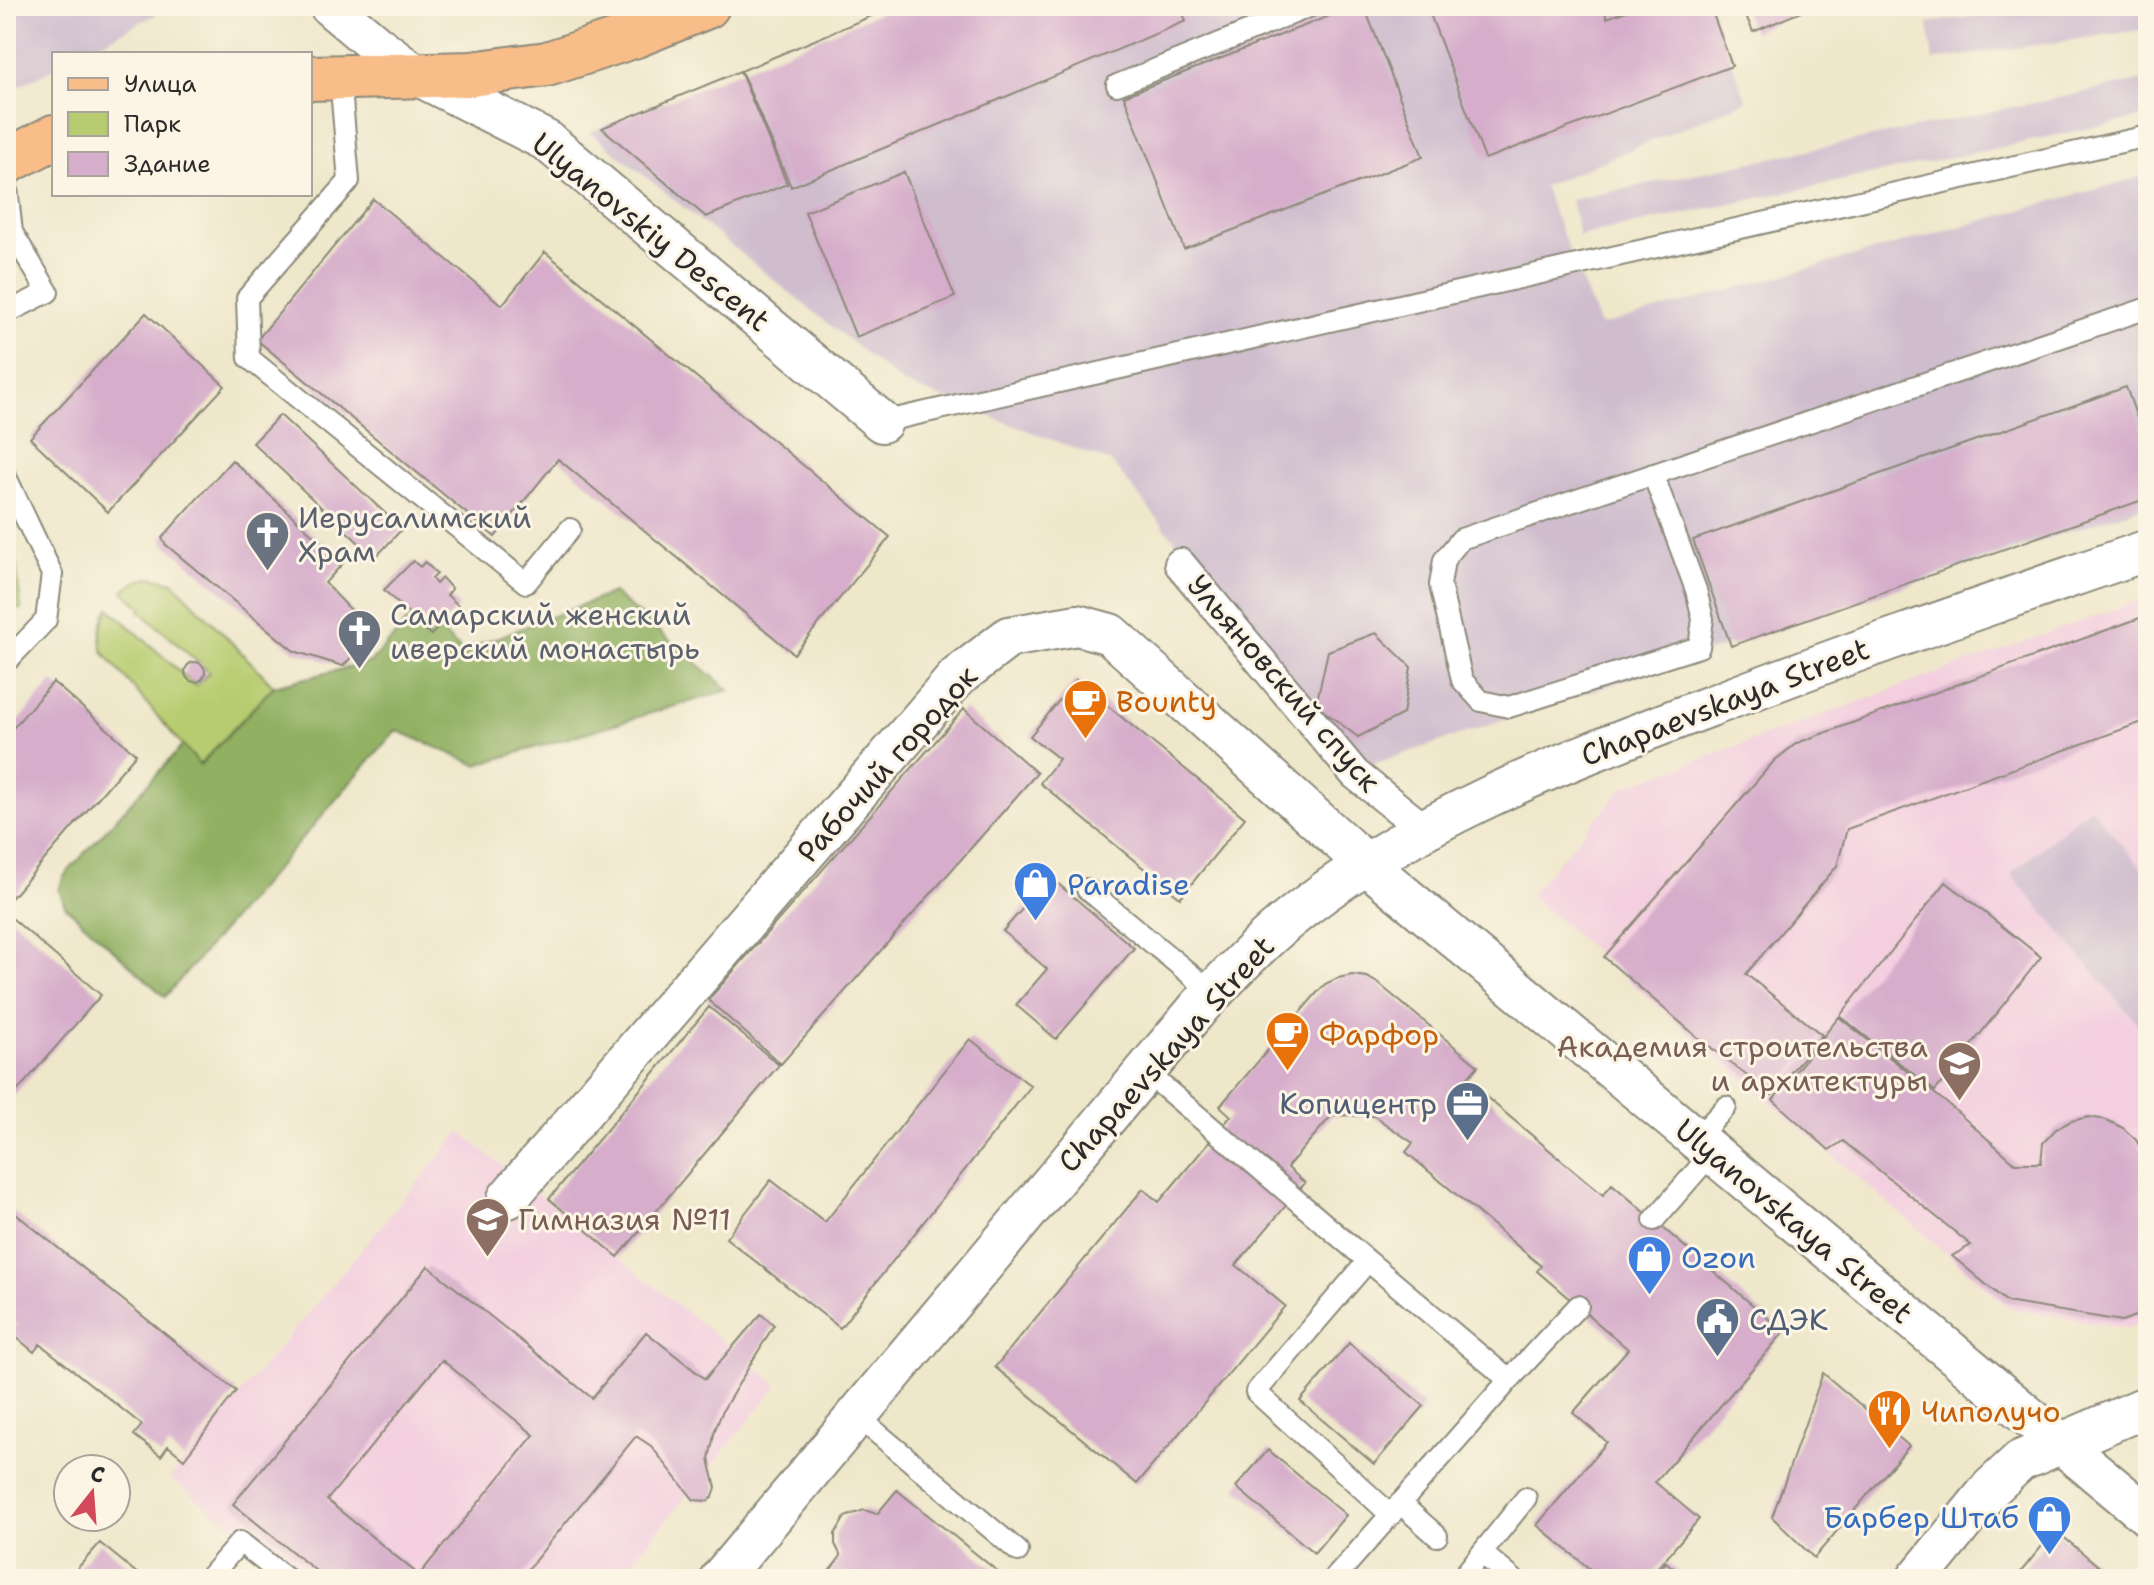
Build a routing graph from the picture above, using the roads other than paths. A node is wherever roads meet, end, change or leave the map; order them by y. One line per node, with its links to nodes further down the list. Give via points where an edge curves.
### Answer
1 (330, 6): 4 (street, Ulyanovskiy Descent)
2 (707, 6): 4 (main road, via 547,64 471,74)
3 (1311, 6): 6 (lane)
4 (415, 74): 5 (main road); 13 (street, Ulyanovskiy Descent, via 547,141)
5 (325, 78): 16 (lane, via 349,181 247,298 249,358 526,583)
6 (1117, 85)
7 (2148, 136): 13 (lane)
8 (52, 138): 9 (main road)
9 (6, 162)
10 (6, 178): 12 (lane, via 12,232 48,292)
11 (2148, 308): 14 (lane)
12 (6, 313)
13 (882, 422)
14 (1653, 474): 14 (lane, via 1696,590 1703,619 1699,647 1509,707 1481,701 1462,680 1440,585 1444,560 1461,539)
15 (6, 477): 19 (lane, via 52,574 46,620)
16 (570, 529)
17 (2148, 550): 20 (street, Chapaevskaya Street, via 1793,674 1561,763)
18 (1180, 564): 20 (street, Ульяновский спуск, via 1355,774)
19 (8, 657)
20 (1425, 830): 21 (street, Chapaevskaya Street)
21 (1366, 864): 23 (street, Chapaevskaya Street, via 1281,926); 26 (street, Ulyanovskaya Street); 27 (street, Рабочий городок, via 1110,634 1077,625 1009,637 957,677)
22 (1087, 889): 23 (lane)
23 (1213, 993): 24 (street, Chapaevskaya Street)
24 (1145, 1071): 29 (lane); 33 (street, Chapaevskaya Street)
25 (1726, 1107): 26 (lane)
26 (1704, 1146): 28 (lane); 34 (street, Ulyanovskaya Street)
27 (508, 1198)
28 (1654, 1220)
29 (1368, 1261): 31 (lane); 36 (lane, via 1256,1392)
30 (1578, 1306): 31 (lane)
31 (1509, 1380): 36 (lane)
32 (2148, 1406): 34 (street)
33 (857, 1416): 39 (lane); 41 (street, Chapaevskaya Street)
34 (2062, 1444): 37 (street, Ulyanovskaya Street); 47 (street, via 2020,1461 1991,1488)
35 (1526, 1498): 40 (lane)
36 (1396, 1509): 38 (lane); 44 (lane)
37 (2148, 1516)
38 (1437, 1536)
39 (1018, 1551)
40 (1483, 1554): 45 (lane); 46 (lane)
41 (726, 1577)
42 (208, 1579): 43 (lane, via 240,1542)
43 (287, 1579)
44 (1334, 1579)
45 (1461, 1579)
46 (1513, 1579)
47 (1917, 1579)

